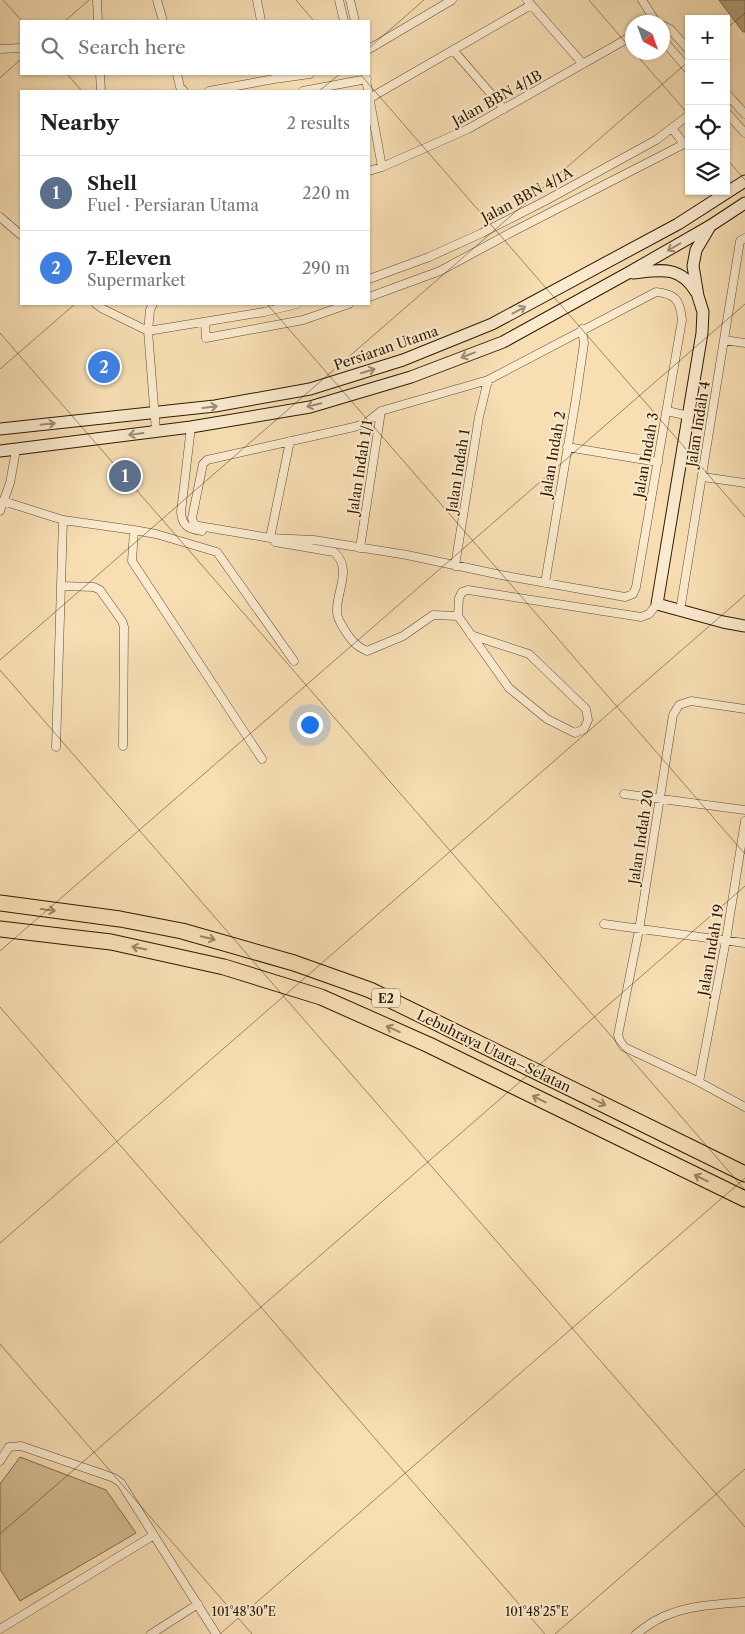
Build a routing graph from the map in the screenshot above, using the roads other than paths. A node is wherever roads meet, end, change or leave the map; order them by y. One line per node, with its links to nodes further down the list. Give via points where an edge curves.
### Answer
1 (98, 0): 10 (street)
2 (157, 0): 11 (street)
3 (257, 0): 12 (street)
4 (339, 0): 13 (street)
5 (350, 0): 14 (street)
6 (452, 0): 19 (street)
7 (642, 0): 9 (street)
8 (529, 2): 22 (street); 23 (street)
9 (652, 15)
10 (98, 20)
11 (163, 20)
12 (261, 20)
13 (344, 20)
14 (354, 20)
15 (670, 29): 17 (street)
16 (625, 40): 23 (street, Jalan BBN 4/1B)
17 (685, 46)
18 (20, 48): 21 (street)
19 (370, 48)
20 (670, 48): 24 (street)
21 (0, 49)
22 (453, 50): 36 (street); 37 (street)
23 (583, 64): 37 (street, Jalan BBN 4/1B)
24 (685, 65)
25 (100, 75): 30 (street)
26 (177, 75): 31 (street)
27 (292, 75): 28 (street)
28 (274, 76): 32 (street)
29 (366, 77): 33 (street); 34 (street)
30 (101, 90)
31 (183, 90)
32 (213, 90)
33 (308, 90)
34 (368, 90)
35 (730, 97): 38 (street)
36 (370, 98): 43 (street)
37 (504, 109): 43 (street, Jalan BBN 4/1B, via 468,129)
38 (745, 114)
39 (730, 116): 42 (street)
40 (685, 118): 41 (street, Jalan BBN 4/1A)
41 (672, 128): 52 (street, Jalan BBN 4/1A, via 656,140 482,233); 54 (street, via 684,144 440,271)
42 (745, 133)
43 (382, 167): 44 (street, Jalan BBN 4/1B)
44 (370, 171)
45 (745, 181): 68 (main road, Persiaran Utama, one-way to 45, via 215,406 310,389 403,360 492,324 678,224)
46 (745, 203): 48 (main road)
47 (0, 217): 49 (street)
48 (710, 226): 51 (main road, one-way to 51); 53 (main road, via 696,250 693,266)
49 (20, 234)
50 (743, 240): 63 (street, Jalan Indah 4)
51 (628, 273): 53 (main road, via 669,271 683,276); 70 (main road, one-way to 70, via 503,342 411,377 310,407)
52 (370, 279)
53 (698, 296): 69 (main road, via 703,312 702,334)
54 (370, 297)
55 (98, 305): 62 (street)
56 (152, 305): 62 (street)
57 (293, 305): 60 (street)
58 (344, 305): 60 (street, via 303,320 206,338)
59 (682, 320): 61 (street, Jalan Indah 1/1, via 677,300 668,293 656,292); 67 (street, Jalan Indah 3)
60 (205, 322): 62 (street)
61 (582, 330): 65 (street, Jalan Indah 1/1); 74 (street, Jalan Indah 2, via 584,343)
62 (148, 331): 68 (street)
63 (724, 340): 64 (street); 78 (street, Jalan Indah 4)
64 (745, 343)
65 (488, 380): 66 (street, Jalan Indah 1/1); 87 (street, Jalan Indah 1)
66 (381, 411): 73 (street, via 366,423); 86 (street, Jalan Indah 1/1)
67 (667, 411): 69 (street); 77 (street, Jalan Indah 3)
68 (154, 412): 71 (main road, Persiaran Utama, one-way to 68); 72 (street)
69 (689, 416): 90 (main road)
70 (191, 427): 72 (main road); 92 (street, via 181,512 186,526 193,530 334,552 343,566 336,613 357,646 367,651 403,636 433,615)
71 (0, 429)
72 (156, 432): 75 (main road, one-way to 75)
73 (290, 442): 85 (street); 85 (street, via 207,460 203,464 192,518 194,524)
74 (567, 447): 77 (street); 88 (street, Jalan Indah 2)
75 (16, 450): 76 (main road); 80 (street)
76 (0, 451)
77 (658, 462): 88 (street, Jalan Indah 3, via 633,594 625,597)
78 (703, 477): 79 (street); 91 (street, Jalan Indah 4)
79 (745, 482)
80 (3, 492): 81 (street)
81 (3, 501): 82 (street); 83 (street)
82 (0, 510)
83 (63, 520): 84 (street); 89 (street)
84 (134, 530): 95 (street, via 217,552); 99 (street, via 132,561)
85 (270, 538): 86 (street, via 314,540)
86 (360, 548): 87 (street)
87 (455, 566): 88 (street)
88 (544, 583)
89 (61, 586): 97 (street, via 100,590 122,621); 98 (street)
90 (657, 604): 91 (main road); 92 (street, via 641,617 468,590 459,598)
91 (680, 611): 93 (main road)
92 (458, 616): 94 (street)
93 (745, 626)
94 (471, 635): 94 (street, via 529,654 586,709 588,720 584,729 576,733 547,719 509,688)
95 (294, 660)
96 (745, 709): 101 (street, Jalan Indah 20, via 691,701 679,704 674,714)
97 (123, 746)
98 (56, 747)
99 (262, 758)
100 (624, 794): 101 (street)
101 (660, 798): 102 (street); 107 (street, Jalan Indah 20)
102 (745, 810)
103 (745, 821): 108 (street, Jalan Indah 19)
104 (0, 904): 112 (highway, Lebuhraya Utara–Selatan / E2, one-way to 112, via 120,918 294,962 378,994)
105 (604, 924): 107 (street)
106 (0, 930): 113 (highway, Lebuhraya Utara–Selatan / E2, one-way to 106, via 429,1045 321,997 224,967 111,942)
107 (639, 930): 108 (street); 110 (street, Jalan Indah 20, via 618,1035 620,1041 624,1047)
108 (726, 940): 109 (street); 110 (street, Jalan Indah 19)
109 (745, 944)
110 (699, 1082): 111 (street)
111 (745, 1107)
112 (745, 1174)
113 (745, 1199)
114 (0, 1461): 115 (street, via 9,1447 21,1446 114,1478)
115 (154, 1535): 117 (street); 118 (street)
116 (745, 1602): 121 (street, via 670,1613)
117 (198, 1604): 119 (street); 120 (street)
118 (0, 1629)
119 (150, 1634)
120 (216, 1634)
121 (636, 1634)

